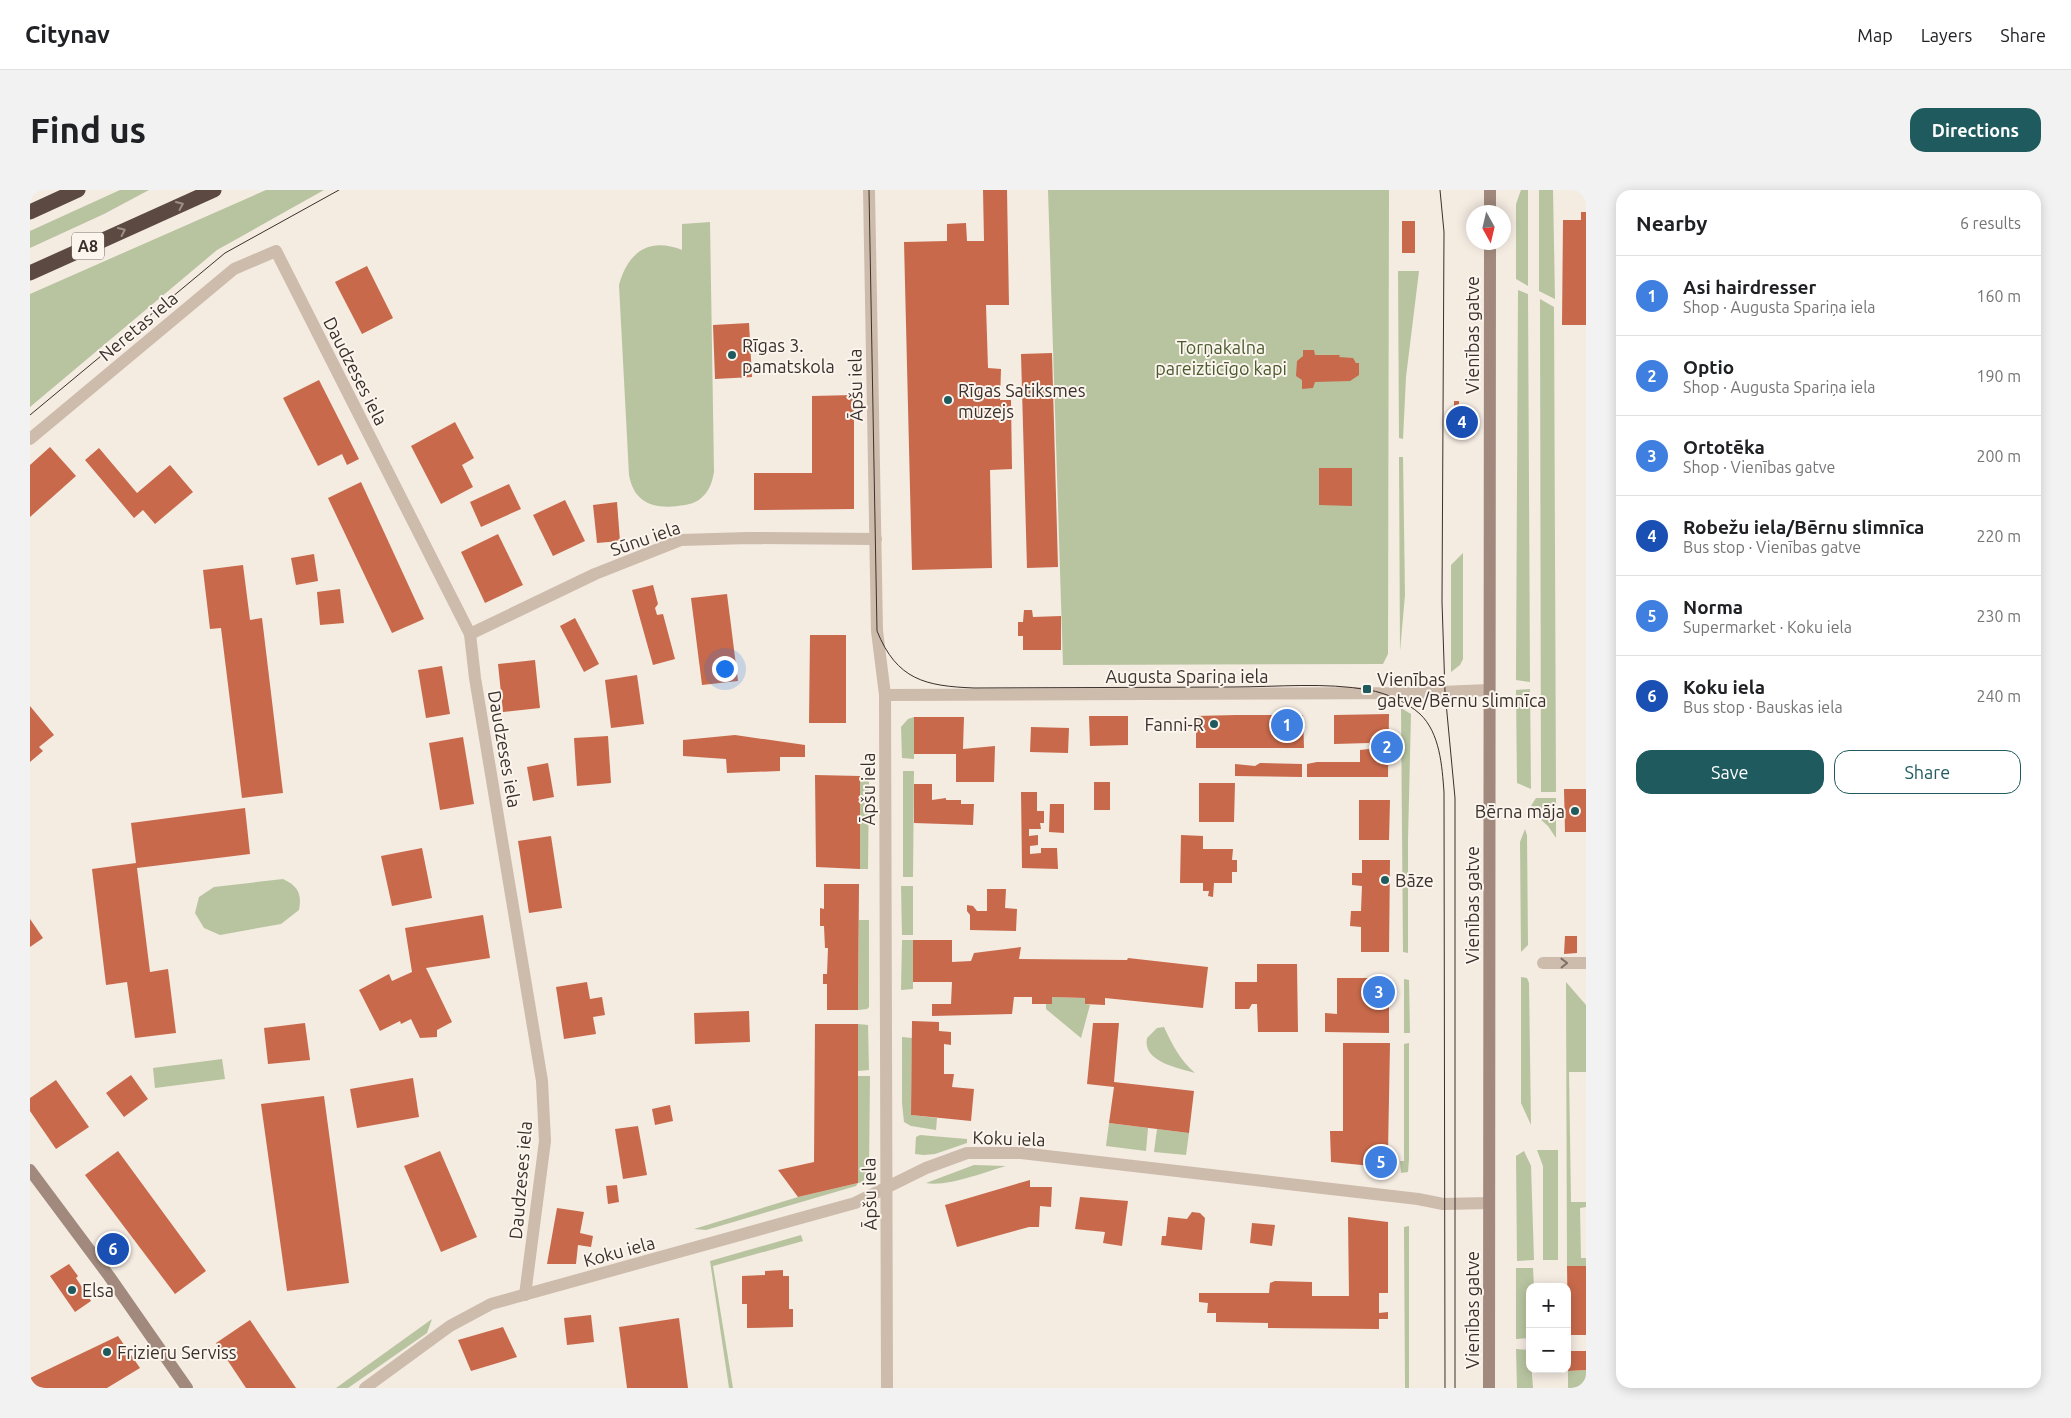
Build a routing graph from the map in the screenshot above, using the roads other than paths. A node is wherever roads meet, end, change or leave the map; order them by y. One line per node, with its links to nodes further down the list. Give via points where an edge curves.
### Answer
1 (78, 190): 6 (highway)
2 (214, 190): 9 (highway, A8, one-way to 2)
3 (869, 190): 11 (street, Āpšu iela)
4 (1490, 190): 5 (main road)
5 (1490, 205)
6 (30, 212)
7 (1490, 250): 13 (main road, Vienības gatve)
8 (276, 251): 10 (street, Neretas iela, via 234,269); 12 (street, Daudzeses iela)
9 (30, 273)
10 (30, 439)
11 (876, 539): 12 (street, Sūnu iela, via 681,540 595,574); 14 (street, Āpšu iela, via 877,630)
12 (470, 634): 20 (street, Daudzeses iela, via 542,1081 546,1142)
13 (1490, 690): 14 (street, Augusta Spariņa iela); 19 (main road, Vienības gatve)
14 (885, 695): 18 (street, Āpšu iela)
15 (1586, 963): 16 (street, one-way to 15)
16 (1543, 964)
17 (30, 1170): 21 (main road)
18 (886, 1187): 19 (street, Koku iela, via 967,1153 1021,1153 1443,1204); 20 (street, Koku iela, via 855,1203); 23 (street, Āpšu iela)
19 (1490, 1202): 24 (main road, Vienības gatve)
20 (525, 1295): 22 (street, Koku iela, via 491,1304 450,1326)
21 (187, 1388)
22 (365, 1388)
23 (887, 1388)
24 (1490, 1388)

